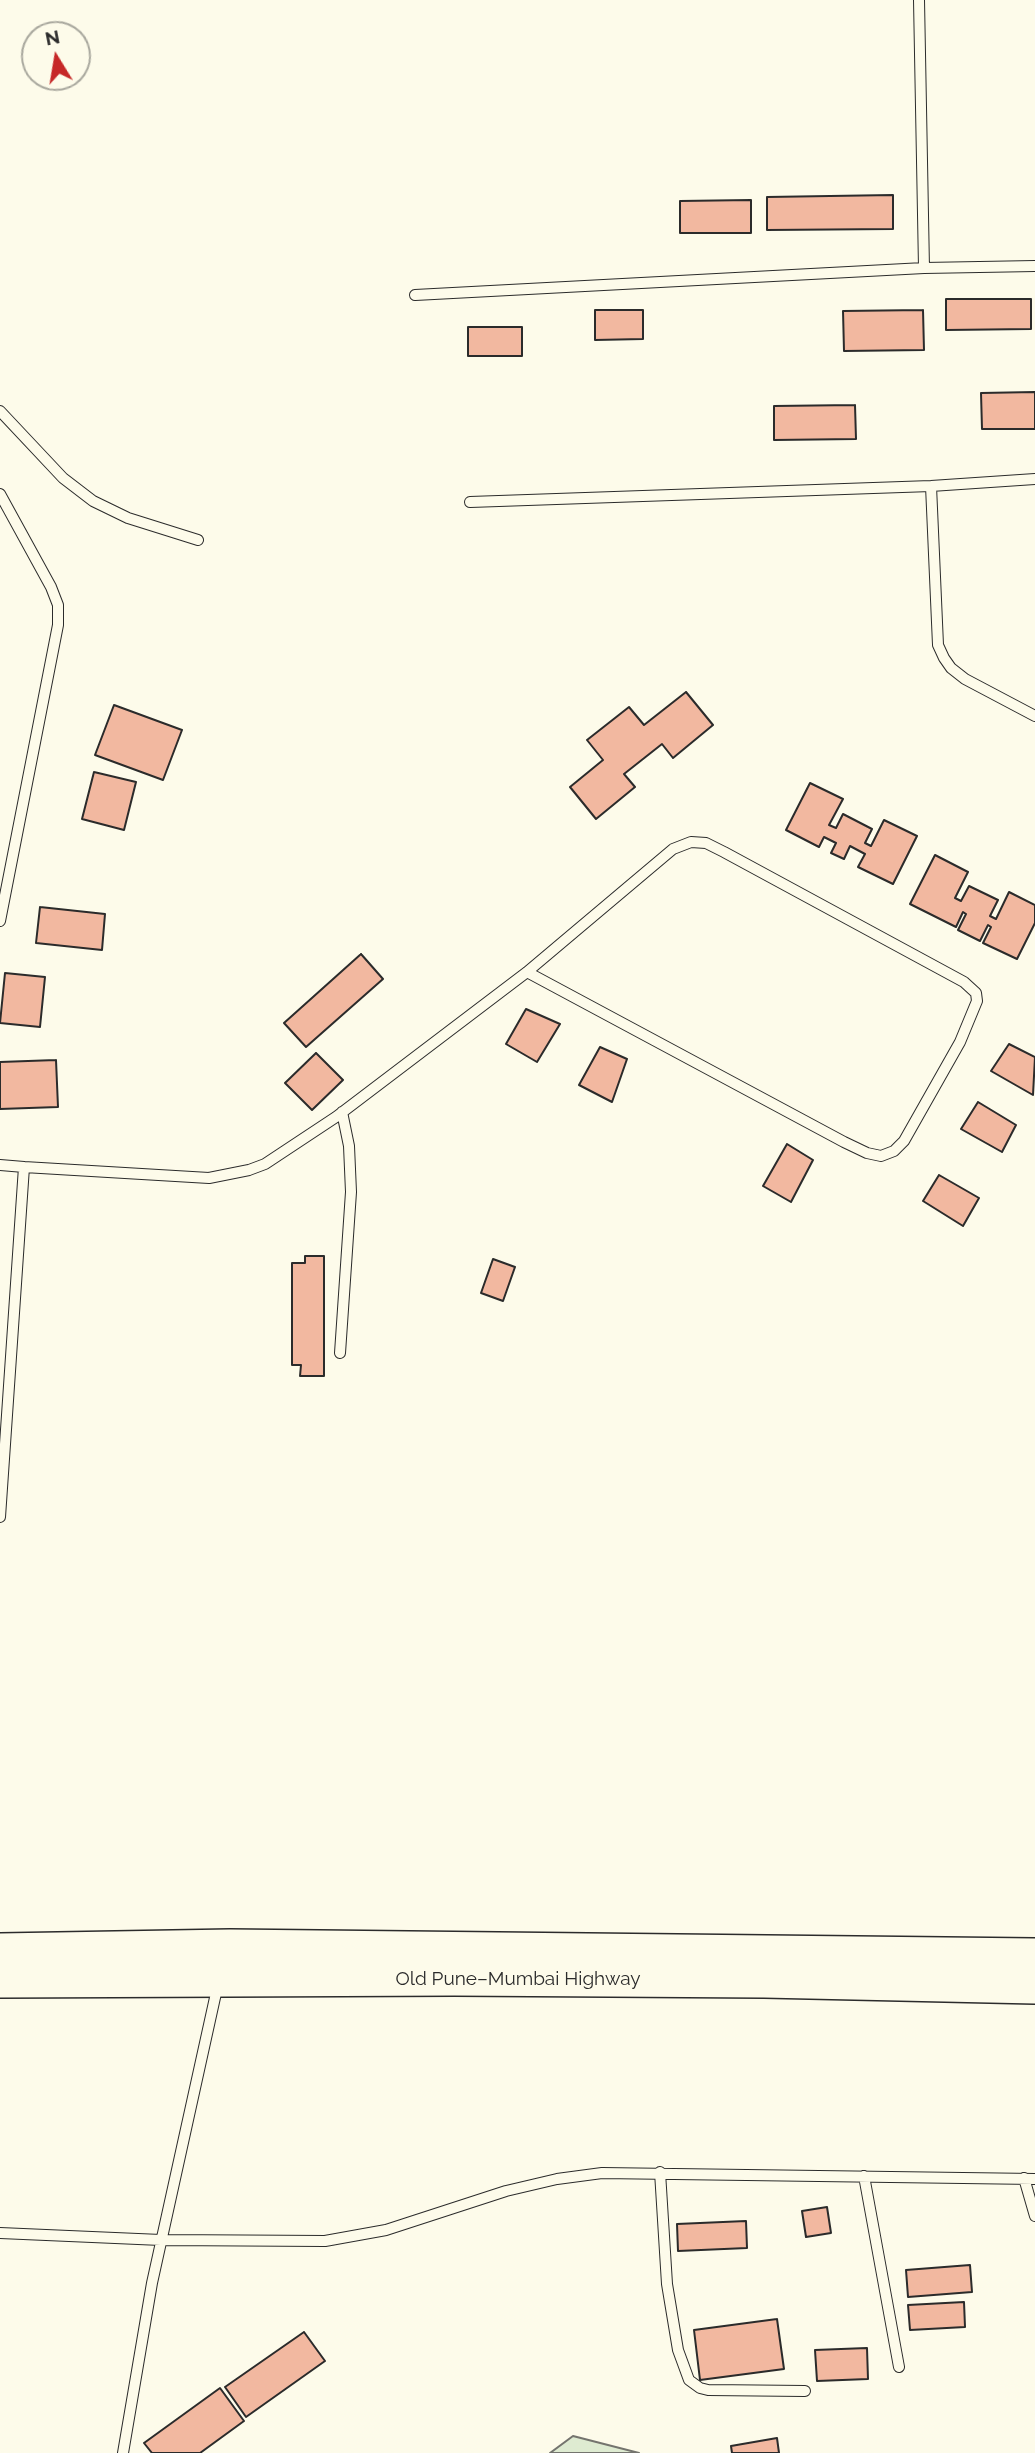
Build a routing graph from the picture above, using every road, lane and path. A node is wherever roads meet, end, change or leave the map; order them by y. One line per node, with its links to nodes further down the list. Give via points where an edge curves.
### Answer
1 (919, 0): 3 (lane)
2 (1035, 266): 3 (lane)
3 (924, 268): 4 (lane)
4 (415, 295)
5 (0, 411): 10 (lane, via 63,478 93,501 128,518)
6 (1035, 480): 7 (lane)
7 (931, 486): 9 (lane); 11 (lane, via 938,645 951,668 965,679)
8 (0, 494): 12 (lane, via 58,606)
9 (470, 502)
10 (198, 540)
11 (1035, 716)
12 (0, 921)
13 (527, 972): 13 (lane, via 673,849 691,842 706,843 964,982 976,993 977,1001 960,1042 904,1142 881,1156 844,1142); 14 (lane)
14 (342, 1112): 16 (lane, via 265,1164 230,1175 177,1178); 17 (lane, via 351,1192)
15 (0, 1164): 16 (lane)
16 (24, 1167): 18 (lane)
17 (340, 1353)
18 (0, 1517)
19 (1035, 1955): 20 (highway, Old Pune–Mumbai Highway, via 244,1947)
20 (1, 1974): 21 (highway, Old Pune–Mumbai Highway)
21 (219, 1978): 22 (highway, Old Pune–Mumbai Highway); 29 (lane)
22 (1035, 1986)
23 (660, 2172): 24 (lane); 29 (lane, via 558,2179 386,2230 325,2241); 31 (lane, via 667,2284 688,2380 708,2390)
24 (864, 2176): 25 (lane); 30 (lane)
25 (1024, 2178): 26 (lane); 27 (lane)
26 (1035, 2179)
27 (1035, 2216)
28 (0, 2233): 29 (lane)
29 (161, 2240): 32 (lane)
30 (899, 2367)
31 (805, 2391)
32 (123, 2453)

